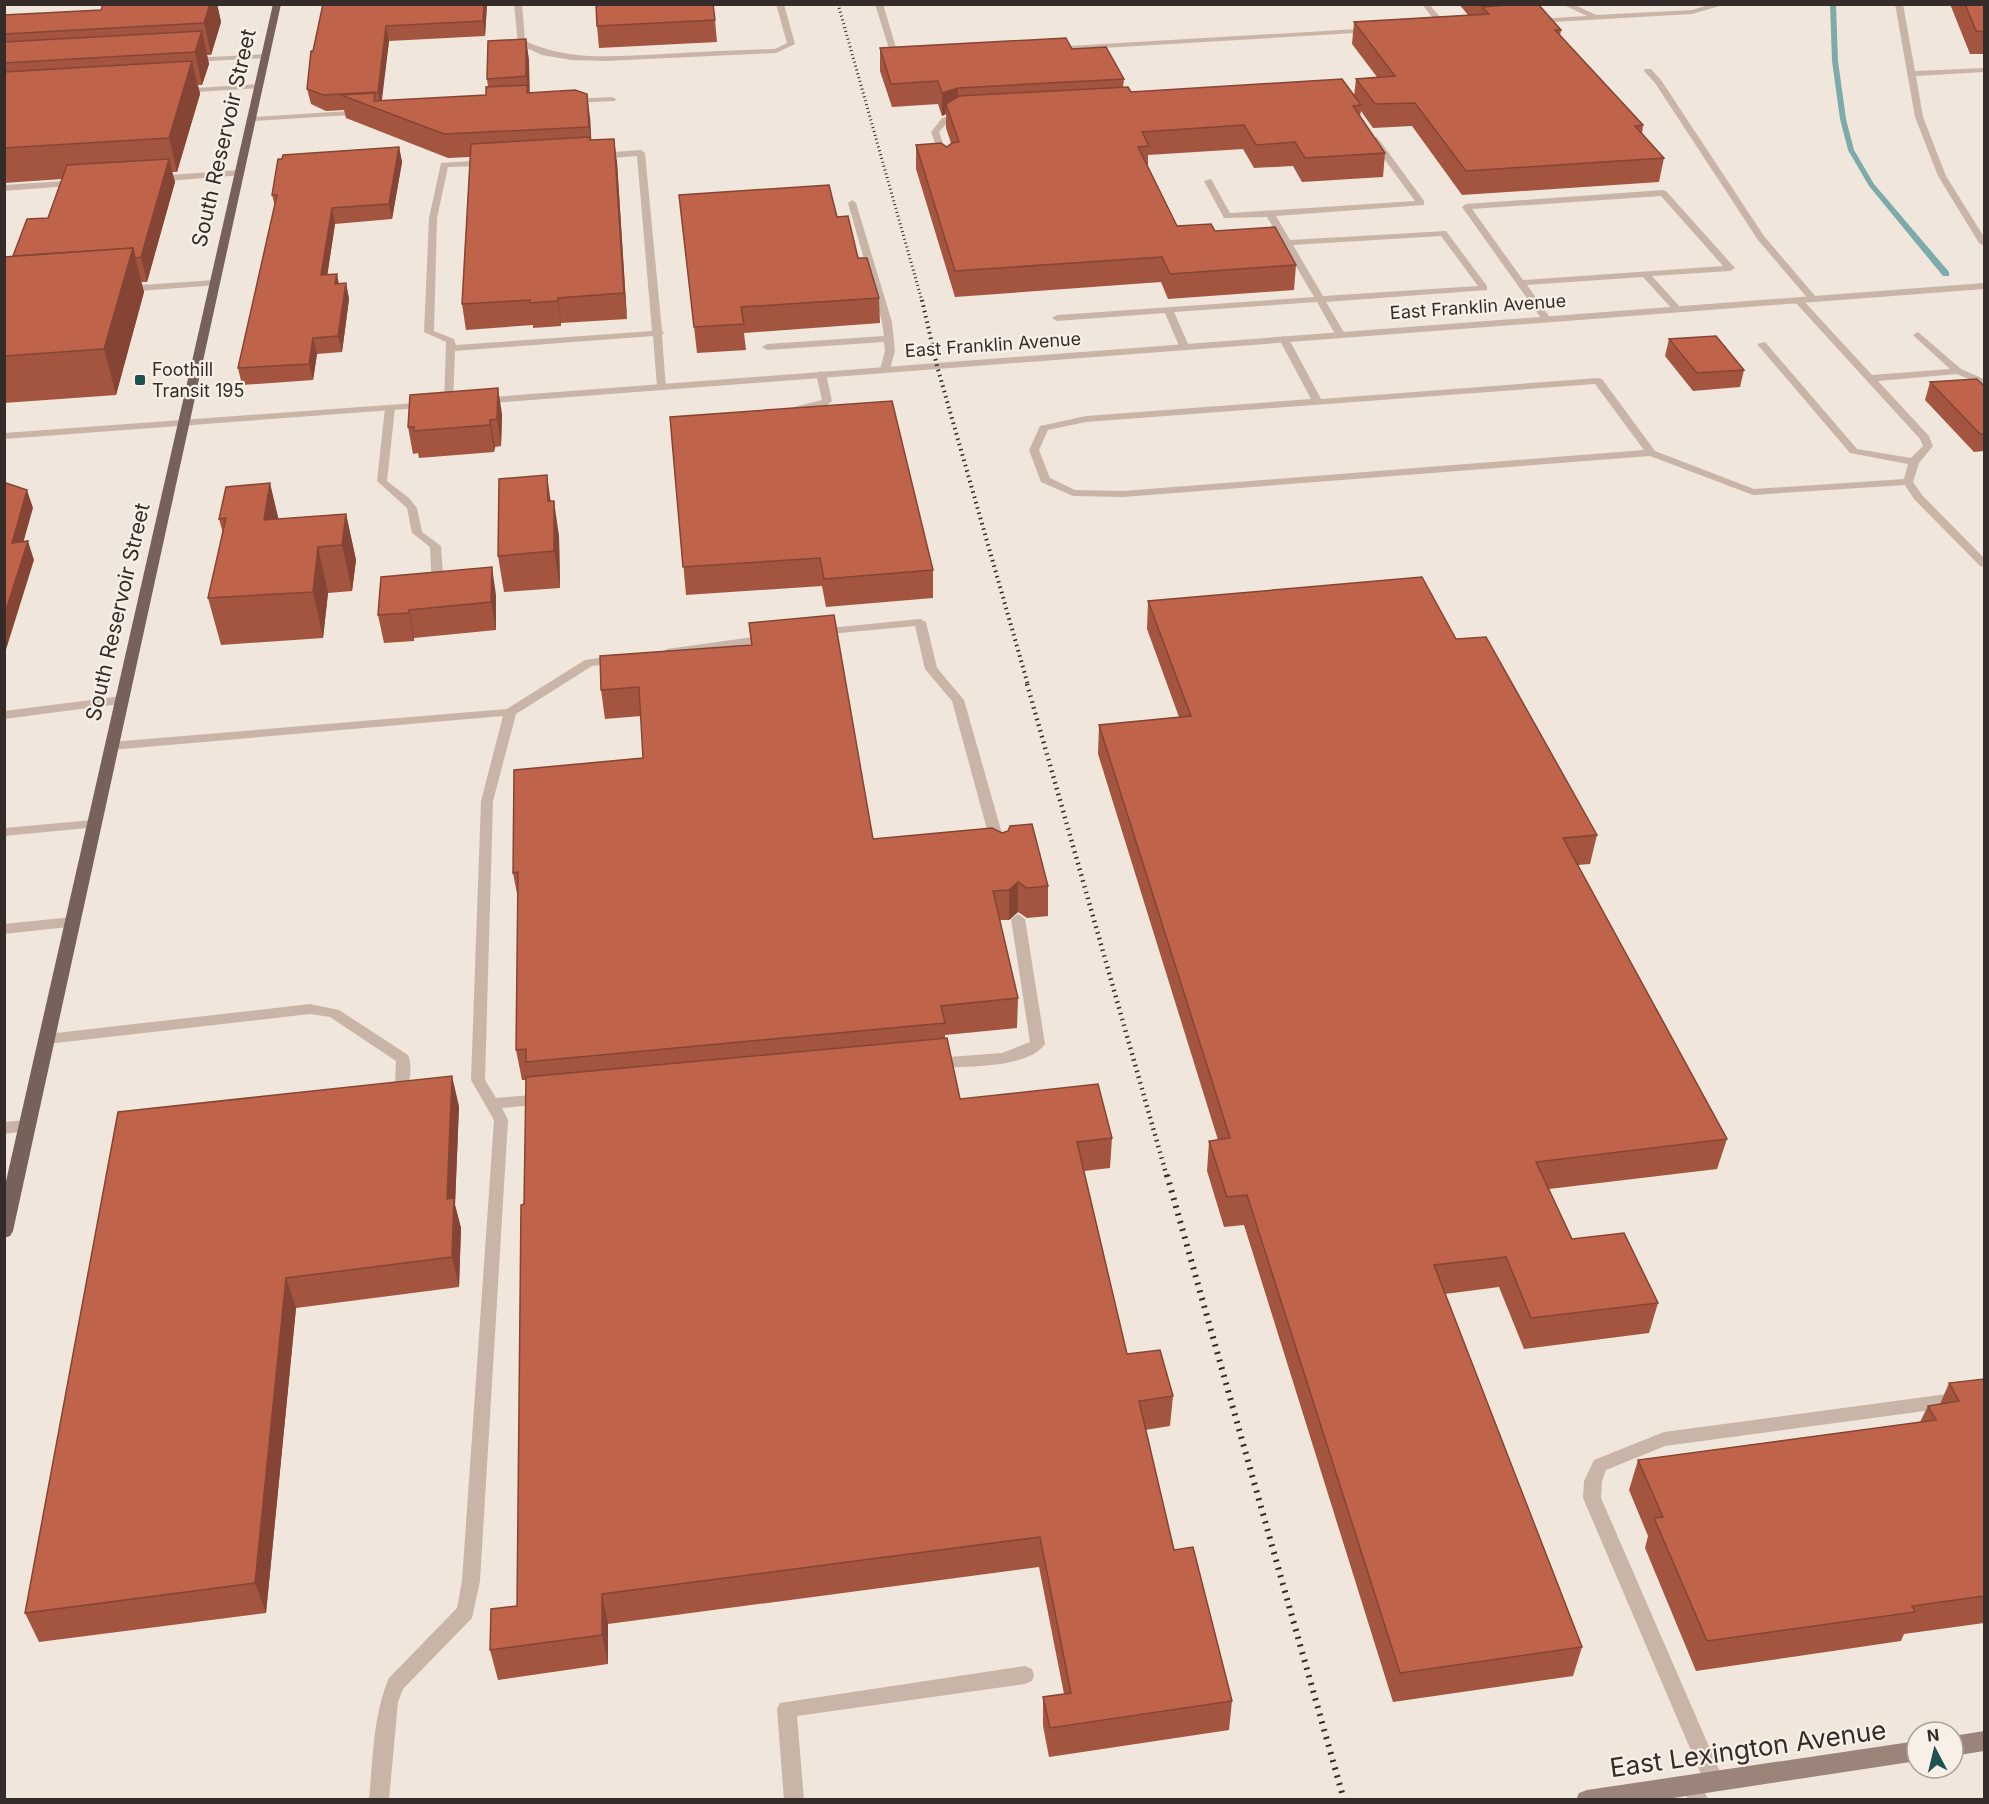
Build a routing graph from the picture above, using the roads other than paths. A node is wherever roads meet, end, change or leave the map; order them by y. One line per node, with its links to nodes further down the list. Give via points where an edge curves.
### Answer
1 (278, 4): 16 (main road, South Reservoir Street)
2 (518, 4): 3 (lane, via 521,42 545,53 606,59 776,51 791,44)
3 (780, 4)
4 (879, 4): 17 (lane, via 894,51 906,57)
5 (1425, 4): 11 (lane)
6 (1565, 4): 9 (lane)
7 (1724, 4): 9 (lane, via 1692,12)
8 (1899, 4): 21 (lane)
9 (1597, 17): 10 (lane)
10 (1526, 21)
11 (1443, 26): 12 (lane); 13 (lane)
12 (1455, 26)
13 (1431, 27)
14 (1383, 30): 15 (lane)
15 (1037, 50)
16 (266, 56): 18 (lane); 22 (main road, South Reservoir Street)
17 (918, 56)
18 (183, 61)
19 (1984, 70): 21 (lane)
20 (1648, 71): 48 (lane, via 1761,238)
21 (1911, 74): 41 (lane, via 1919,117 1942,176)
22 (259, 86): 23 (lane); 28 (main road, South Reservoir Street)
23 (170, 92)
24 (612, 99): 25 (lane)
25 (565, 102)
26 (378, 112): 28 (lane)
27 (970, 114): 32 (lane, via 945,120 935,132)
28 (252, 119): 33 (main road, South Reservoir Street)
29 (1365, 126): 39 (lane, via 1421,203)
30 (583, 157): 54 (lane, via 641,153)
31 (502, 162): 62 (lane, via 444,165 433,218 429,332 451,341)
32 (947, 165)
33 (240, 173): 34 (lane); 43 (main road, South Reservoir Street)
34 (147, 179)
35 (1208, 181): 39 (lane, via 1227,216)
36 (88, 183): 37 (lane)
37 (4, 188)
38 (852, 203): 57 (lane, via 887,322)
39 (1270, 214): 40 (lane)
40 (1287, 243): 47 (lane); 47 (lane, via 1443,233 1484,288)
41 (1984, 243)
42 (1645, 274): 44 (lane); 44 (lane, via 1730,268 1664,193 1466,207); 50 (lane)
43 (215, 283): 46 (lane); 73 (main road, South Reservoir Street)
44 (1521, 283): 53 (lane)
45 (1984, 286): 48 (street, East Franklin Avenue)
46 (120, 289)
47 (1318, 299): 51 (lane); 55 (lane)
48 (1813, 299): 49 (street, East Franklin Avenue)
49 (1798, 300): 50 (street, East Franklin Avenue); 66 (lane)
50 (1677, 309): 53 (street, East Franklin Avenue)
51 (1168, 310): 52 (lane); 60 (lane)
52 (1057, 318)
53 (1546, 319): 55 (street, East Franklin Avenue)
54 (659, 333): 62 (lane); 68 (lane)
55 (1340, 334): 58 (street, East Franklin Avenue)
56 (1918, 336): 64 (lane)
57 (888, 339): 61 (lane); 63 (lane, via 890,351)
58 (1284, 339): 60 (street, East Franklin Avenue); 69 (lane)
59 (1762, 344): 76 (lane, via 1854,451)
60 (1184, 346): 63 (street, East Franklin Avenue)
61 (767, 347)
62 (452, 348): 70 (lane)
63 (885, 369): 65 (street, East Franklin Avenue)
64 (1958, 371): 66 (lane); 67 (lane)
65 (821, 374): 68 (street, East Franklin Avenue); 72 (lane, via 827,401)
66 (1872, 378): 76 (lane, via 1925,438 1928,446)
67 (1984, 383)
68 (662, 387): 70 (street, East Franklin Avenue)
69 (1318, 402): 75 (lane, via 1598,381); 75 (lane, via 1086,419 1044,428 1034,450 1045,480 1073,493 1123,494)
70 (460, 403): 71 (street, East Franklin Avenue)
71 (390, 408): 73 (street, East Franklin Avenue); 79 (lane, via 382,481 414,510 417,533 435,546)
72 (782, 410)
73 (184, 424): 74 (street, East Franklin Avenue); 84 (main road, South Reservoir Street)
74 (4, 436)
75 (1651, 453): 77 (lane, via 1753,492)
76 (1914, 462): 77 (lane)
77 (1908, 482): 78 (lane)
78 (1984, 564)
79 (438, 589)
80 (805, 633): 90 (lane, via 920,622 931,669 958,700)
81 (782, 637): 82 (lane)
82 (657, 654)
83 (634, 657): 85 (lane, via 589,663)
84 (122, 700): 86 (street); 87 (main road, South Reservoir Street)
85 (510, 712): 87 (lane); 98 (lane, via 487,801 478,1080)
86 (4, 715)
87 (111, 746): 88 (main road, South Reservoir Street)
88 (93, 824): 89 (lane); 92 (main road, South Reservoir Street)
89 (4, 832)
90 (1001, 856)
91 (1018, 919): 95 (lane, via 1038,1044 1026,1053 1011,1056)
92 (72, 922): 93 (street); 94 (main road, South Reservoir Street)
93 (4, 929)
94 (46, 1039): 96 (lane, via 310,1010 334,1013 391,1049 403,1059); 99 (main road, South Reservoir Street)
95 (917, 1065)
96 (402, 1083)
97 (562, 1098): 98 (lane)
98 (491, 1104): 109 (lane, via 501,1120 471,1581 466,1612 396,1684 389,1702)
99 (27, 1126): 100 (street); 101 (main road, South Reservoir Street)
100 (4, 1128)
101 (4, 1231)
102 (1984, 1396): 107 (lane, via 1664,1439 1600,1465 1593,1481 1592,1498)
103 (1025, 1675): 110 (lane, via 786,1709)
104 (1984, 1742): 105 (street)
105 (1965, 1744)
106 (1905, 1753): 107 (street, East Lexington Avenue)
107 (1714, 1781): 108 (street, East Lexington Avenue)
108 (1695, 1792): 111 (street, East Lexington Avenue)
109 (379, 1800)
110 (794, 1800)
111 (1587, 1800)

